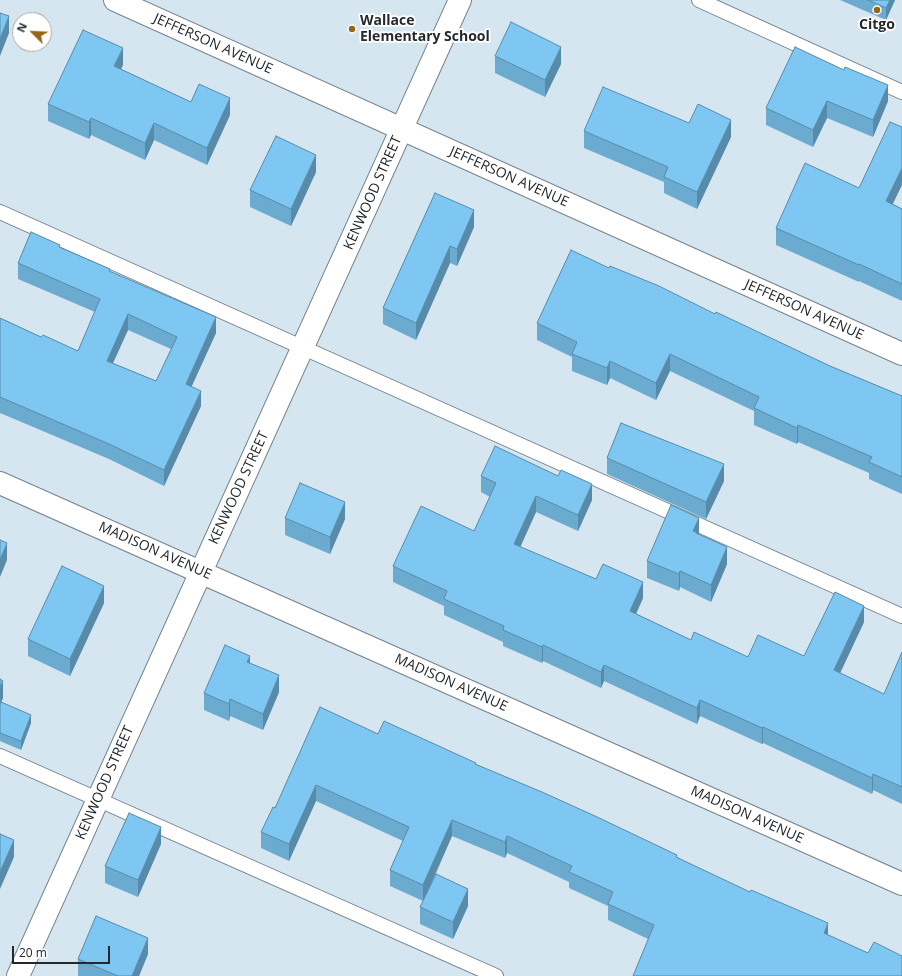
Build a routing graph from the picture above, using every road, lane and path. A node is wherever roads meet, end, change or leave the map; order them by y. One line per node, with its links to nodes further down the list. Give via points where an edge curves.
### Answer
1 (115, 0): 5 (street, JEFFERSON AVENUE)
2 (460, 0): 5 (street, KENWOOD STREET)
3 (698, 0): 4 (lane)
4 (902, 92)
5 (402, 129): 7 (street, KENWOOD STREET); 8 (street, JEFFERSON AVENUE)
6 (0, 212): 7 (lane)
7 (302, 349): 10 (street, KENWOOD STREET); 11 (lane)
8 (902, 354)
9 (0, 482): 10 (street, MADISON AVENUE)
10 (201, 572): 13 (street, KENWOOD STREET); 14 (street, MADISON AVENUE)
11 (902, 616)
12 (0, 756): 13 (lane)
13 (97, 800): 15 (street, KENWOOD STREET); 16 (lane)
14 (902, 884)
15 (18, 976)
16 (496, 976)

